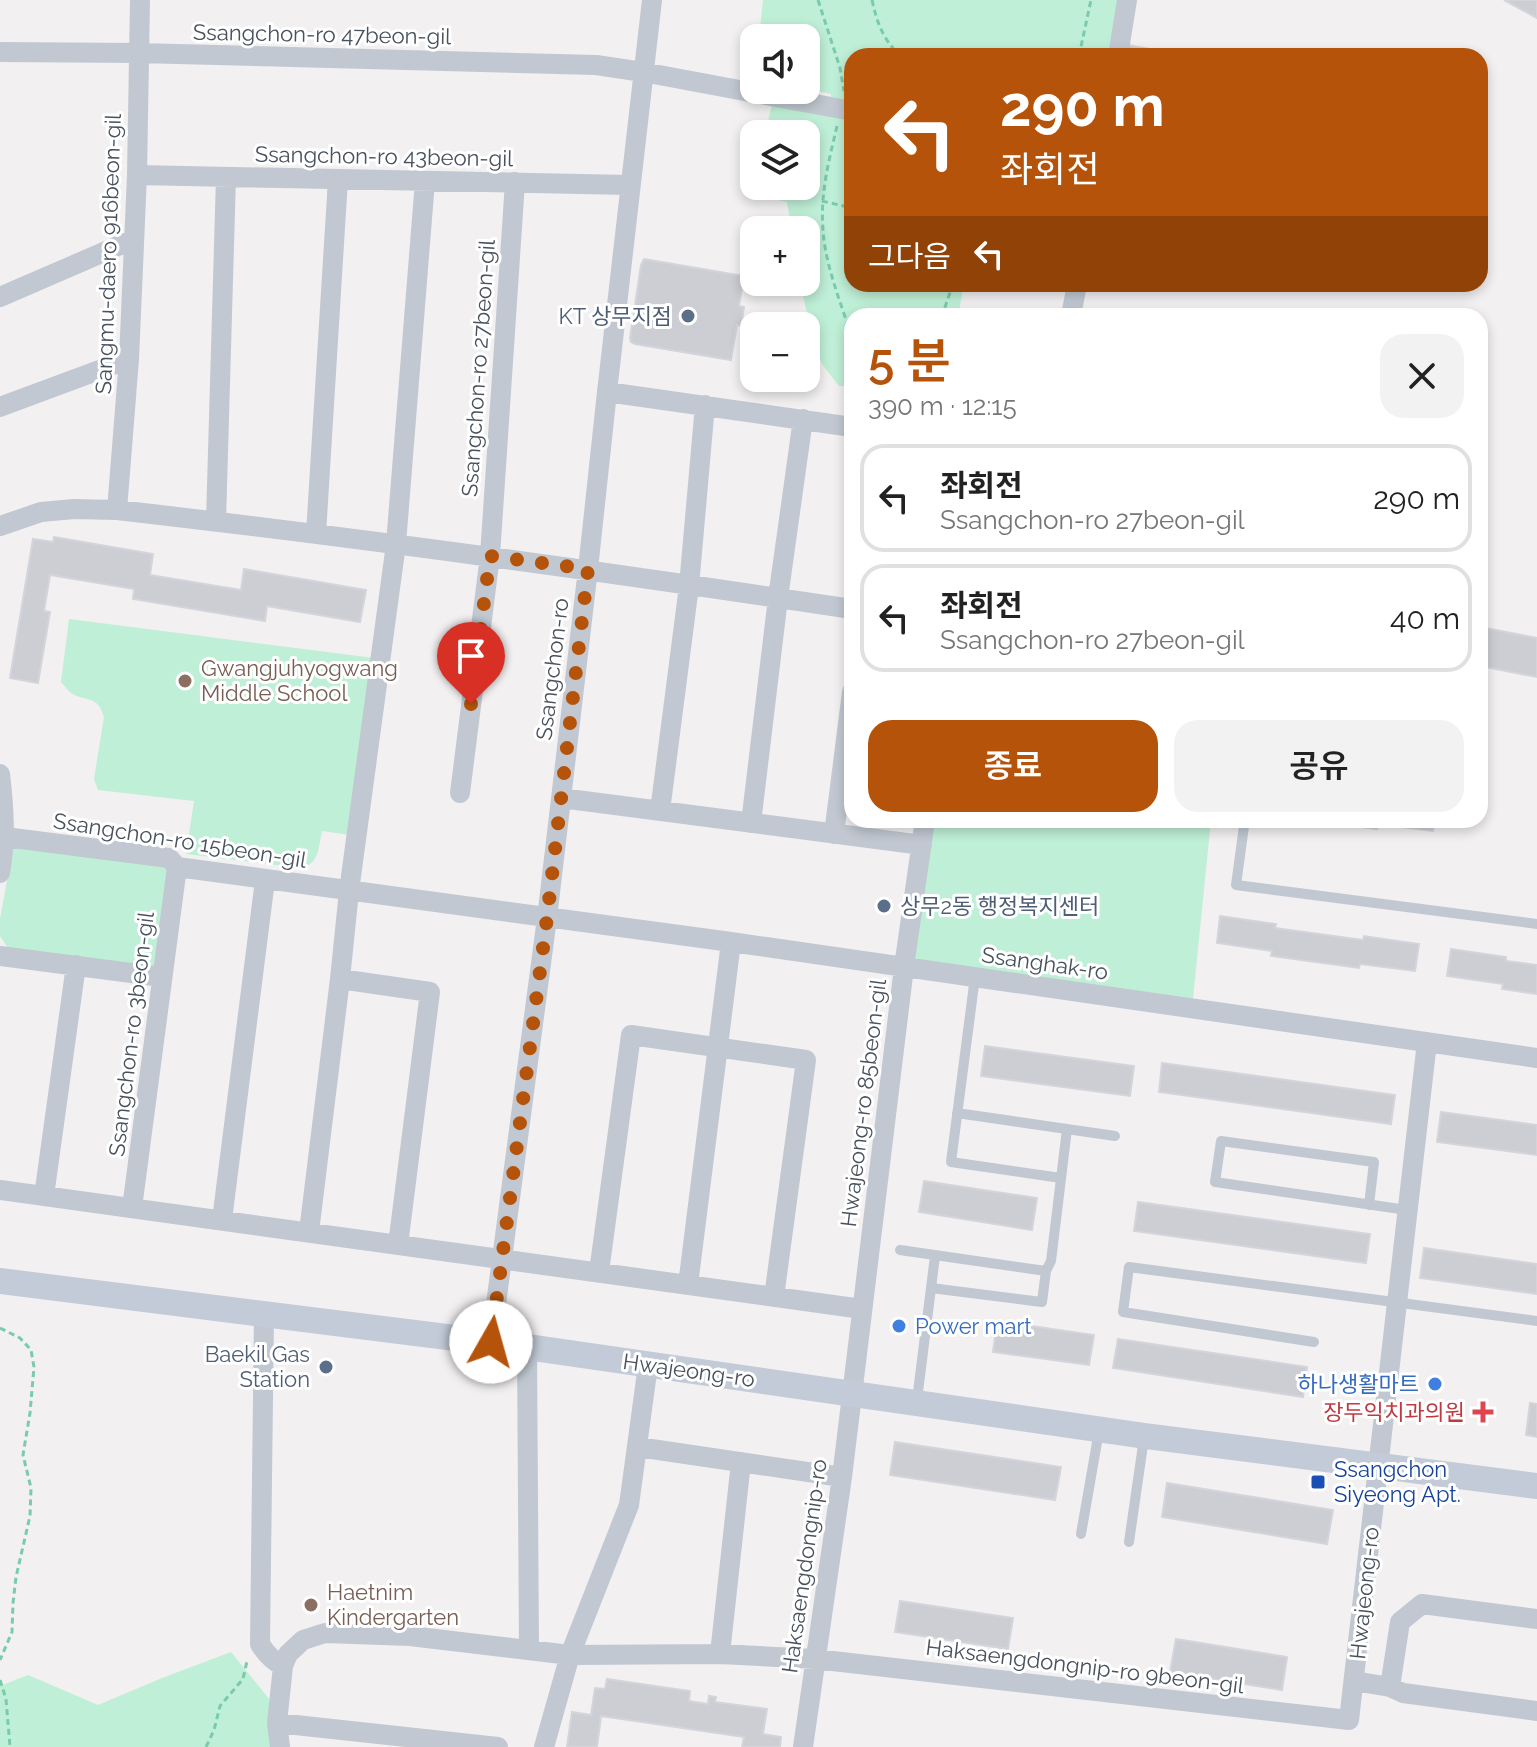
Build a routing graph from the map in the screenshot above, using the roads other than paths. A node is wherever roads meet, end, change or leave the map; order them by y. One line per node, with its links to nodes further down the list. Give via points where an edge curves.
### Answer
1 (140, 0): 6 (street, Sangmu-daero 916beon-gil)
2 (652, 0): 7 (street, Ssangchon-ro)
3 (1127, 0): 4 (street)
4 (1119, 48)
5 (0, 52): 6 (street, Ssangchon-ro 47beon-gil)
6 (138, 53): 7 (street, Ssangchon-ro 47beon-gil, via 596,65); 9 (street, Sangmu-daero 916beon-gil)
7 (643, 72): 8 (street, Ssangchon-ro 47beon-gil); 14 (street, Ssangchon-ro)
8 (844, 109)
9 (137, 175): 10 (street, Ssangchon-ro 43beon-gil); 15 (street, Sangmu-daero 916beon-gil)
10 (226, 177): 11 (street, Ssangchon-ro 43beon-gil); 24 (street)
11 (338, 179): 12 (street, Ssangchon-ro 43beon-gil); 26 (street)
12 (425, 181): 13 (street, Ssangchon-ro 43beon-gil); 27 (street)
13 (515, 182): 14 (street, Ssangchon-ro 43beon-gil); 28 (street, Ssangchon-ro 27beon-gil)
14 (630, 185): 18 (street, Ssangchon-ro)
15 (134, 239): 16 (street); 17 (street, Sangmu-daero 916beon-gil)
16 (0, 297)
17 (129, 359): 20 (street); 23 (street, Sangmu-daero 916beon-gil)
18 (607, 392): 19 (street); 29 (street, Ssangchon-ro)
19 (705, 405): 21 (street); 30 (street)
20 (0, 407)
21 (803, 419): 22 (street); 31 (street)
22 (844, 426)
23 (117, 510): 24 (street); 25 (street, via 41,512)
24 (216, 521): 26 (street)
25 (0, 526)
26 (316, 534): 27 (street)
27 (396, 544): 28 (street); 47 (street)
28 (490, 556): 29 (street); 35 (street, Ssangchon-ro 27beon-gil)
29 (588, 569): 30 (street); 36 (street, Ssangchon-ro)
30 (689, 586): 31 (street); 37 (street)
31 (778, 598): 32 (street); 38 (street)
32 (844, 608)
33 (844, 755): 41 (street)
34 (0, 774): 42 (street)
35 (460, 793)
36 (561, 798): 37 (street); 48 (street, Ssangchon-ro)
37 (660, 811): 38 (street)
38 (751, 823): 41 (street)
39 (924, 828): 43 (street, Hwajeong-ro 85beon-gil)
40 (1244, 828): 49 (lane, via 1236,885)
41 (834, 834): 43 (street)
42 (5, 837): 44 (street, Ssangchon-ro 15beon-gil, via 169,858); 45 (street)
43 (922, 845): 53 (street, Hwajeong-ro 85beon-gil)
44 (177, 867): 46 (street, Ssangchon-ro 15beon-gil); 54 (street, Ssangchon-ro 3beon-gil)
45 (0, 873)
46 (265, 880): 47 (street, Ssangchon-ro 15beon-gil); 69 (street)
47 (349, 891): 48 (street, Ssangchon-ro 15beon-gil); 56 (street)
48 (547, 918): 50 (street, Ssanghak-ro); 74 (street, Ssangchon-ro)
49 (1537, 924)
50 (731, 942): 53 (street, Ssanghak-ro); 58 (street)
51 (0, 956): 52 (street)
52 (76, 965): 54 (street); 65 (street)
53 (904, 967): 55 (street, Ssanghak-ro); 82 (street, Hwajeong-ro 85beon-gil)
54 (162, 977): 67 (street, Ssangchon-ro 3beon-gil)
55 (975, 977): 57 (street, Ssanghak-ro); 60 (lane)
56 (340, 979): 70 (street); 71 (street, via 430,992)
57 (1427, 1042): 59 (street, Ssanghak-ro); 68 (street)
58 (718, 1047): 76 (street, via 631,1035); 78 (street); 80 (street, via 806,1060)
59 (1537, 1058)
60 (957, 1113): 61 (lane); 63 (lane, via 951,1162)
61 (1067, 1129): 62 (lane); 63 (lane)
62 (1115, 1136)
63 (1061, 1178): 75 (lane)
64 (0, 1190): 65 (street)
65 (44, 1196): 67 (street)
66 (1369, 1205): 66 (lane, via 1215,1182 1221,1141 1374,1162); 68 (lane)
67 (132, 1208): 69 (street)
68 (1407, 1210): 81 (street)
69 (222, 1220): 70 (street)
70 (309, 1232): 71 (street)
71 (398, 1245): 74 (street)
72 (900, 1250): 73 (lane)
73 (935, 1256): 75 (lane); 79 (lane)
74 (501, 1259): 76 (street); 85 (street, Ssangchon-ro)
75 (1046, 1271): 79 (lane, via 1042,1302)
76 (599, 1272): 78 (street)
77 (0, 1281): 83 (street, Hwajeong-ro)
78 (688, 1285): 80 (street)
79 (931, 1288): 90 (lane)
80 (774, 1297): 82 (street)
81 (1397, 1301): 84 (lane); 86 (lane, via 1129,1267 1123,1312); 95 (street)
82 (862, 1309): 89 (street, Hwajeong-ro 85beon-gil)
83 (264, 1314): 85 (street, Hwajeong-ro); 105 (street, via 260,1644)
84 (1537, 1321)
85 (491, 1342): 87 (street, Hwajeong-ro)
86 (1314, 1342)
87 (527, 1347): 88 (street, Hwajeong-ro); 101 (street)
88 (648, 1365): 89 (street, Hwajeong-ro); 93 (street)
89 (852, 1393): 90 (street, Hwajeong-ro); 96 (street, Haksaengdongnip-ro)
90 (917, 1402): 91 (street, Hwajeong-ro)
91 (1099, 1429): 92 (street, Hwajeong-ro); 98 (lane)
92 (1145, 1436): 95 (street, Hwajeong-ro); 99 (lane)
93 (638, 1447): 94 (street); 103 (street, via 629,1505)
94 (741, 1462): 96 (street); 102 (street)
95 (1378, 1466): 97 (street, Hwajeong-ro); 106 (street, Hwajeong-ro)
96 (842, 1477): 104 (street, Haksaengdongnip-ro)
97 (1537, 1486)
98 (1081, 1534)
99 (1129, 1542)
100 (1537, 1619): 107 (street, via 1422,1604 1400,1622)
101 (529, 1650): 103 (street, Haksaengdongnip-ro 9beon-gil); 105 (street, Haksaengdongnip-ro 9beon-gil, via 410,1636 325,1633 303,1640)
102 (720, 1654): 103 (street, Haksaengdongnip-ro 9beon-gil); 104 (street, Haksaengdongnip-ro 9beon-gil)
103 (570, 1655): 114 (street)
104 (815, 1659): 109 (street, Haksaengdongnip-ro 9beon-gil); 115 (street, Haksaengdongnip-ro)
105 (283, 1666): 110 (street)
106 (1354, 1681): 107 (street); 109 (street, Hwajeong-ro)
107 (1390, 1687): 108 (street)
108 (1537, 1711)
109 (1349, 1720)
110 (277, 1723): 111 (street); 112 (street)
111 (433, 1743): 113 (street)
112 (280, 1747)
113 (498, 1747)
114 (544, 1747)
115 (803, 1747)

